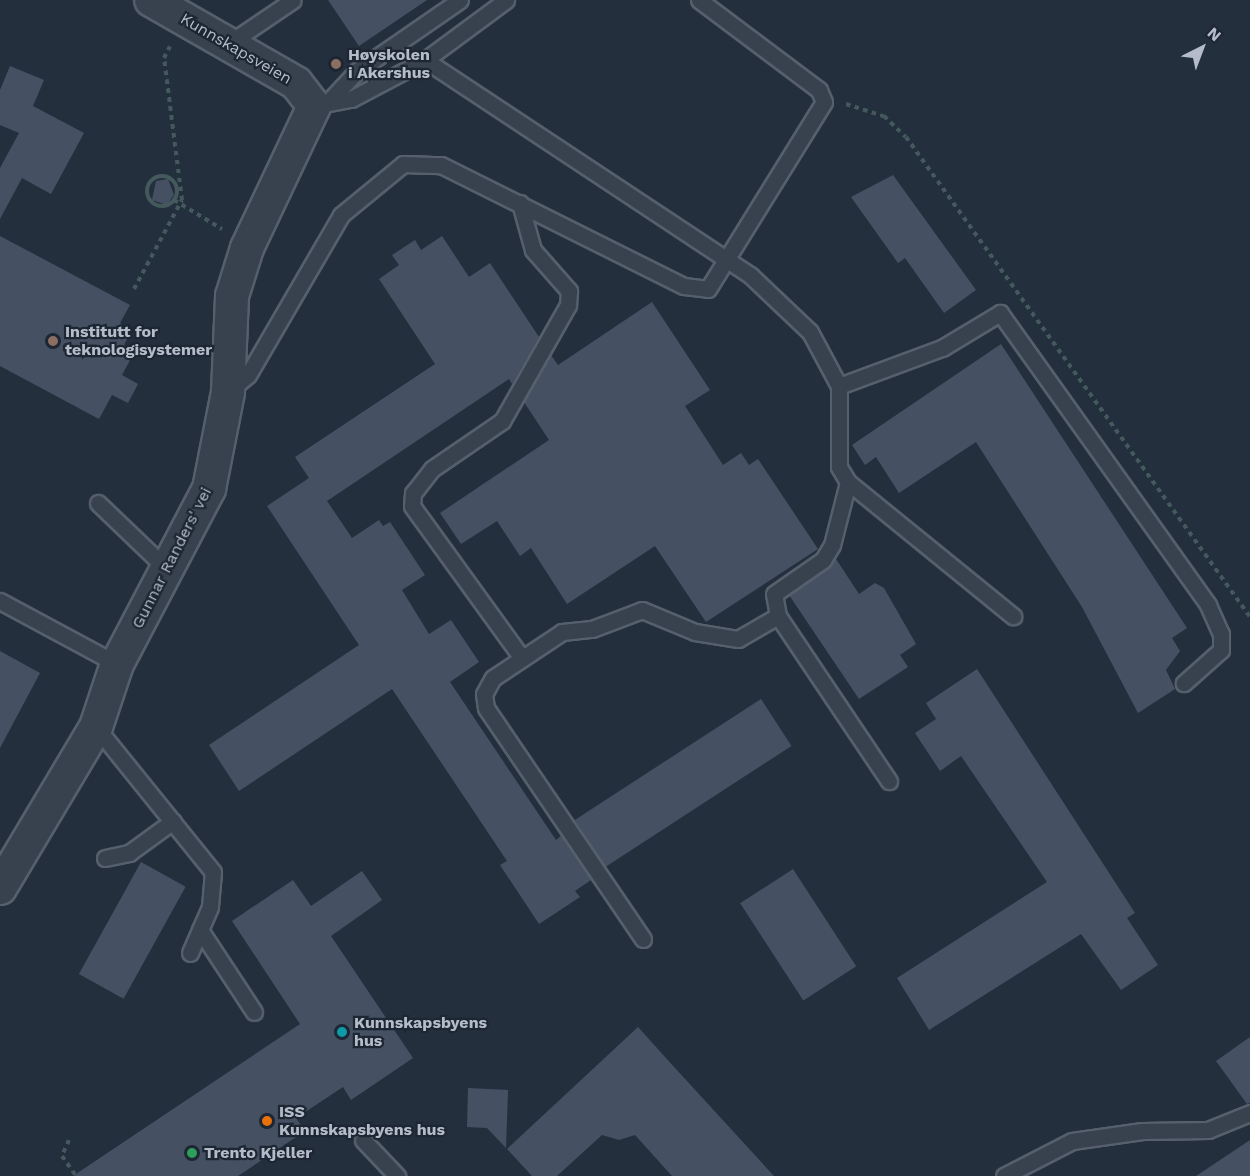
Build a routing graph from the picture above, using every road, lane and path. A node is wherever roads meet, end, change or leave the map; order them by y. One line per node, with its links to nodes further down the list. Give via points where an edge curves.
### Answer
1 (151, 0): 6 (street, Kunnskapsveien)
2 (293, 0): 7 (lane)
3 (460, 0): 9 (lane, via 357,71)
4 (506, 0): 8 (lane)
5 (699, 0): 14 (lane, via 819,90 824,102)
6 (185, 19): 7 (street, Kunnskapsveien); 12 (path, via 164,57)
7 (228, 44): 9 (street, Kunnskapsveien, via 296,83)
8 (425, 60): 9 (lane, via 351,99); 14 (lane)
9 (322, 103): 13 (street, Gunnar Randers' vei)
10 (174, 200): 10 (path, via 172,180 158,177 150,182 147,191 153,204 163,207); 12 (path)
11 (520, 203): 14 (lane, via 699,291 716,280); 17 (lane, via 441,165 403,164 341,215 248,375); 24 (lane, via 533,250 569,291 565,313 502,421 432,469 413,493 412,506)
12 (180, 204): 13 (path); 15 (path)
13 (249, 245): 17 (street, Gunnar Randers' vei, via 231,296)
14 (725, 259): 16 (lane, via 810,332)
15 (134, 289)
16 (839, 386): 18 (lane, via 838,467); 26 (lane, via 942,348 1000,313 1208,605 1221,634 1221,650)
17 (228, 392): 20 (street, Gunnar Randers' vei, via 209,489)
18 (848, 482): 22 (lane, via 832,545 823,560 774,594); 23 (lane)
19 (98, 503): 20 (lane)
20 (169, 571): 25 (street, Gunnar Randers' vei)
21 (0, 601): 25 (lane)
22 (778, 616): 24 (lane, via 738,639 695,632 642,610 592,629 562,632); 28 (lane)
23 (1013, 616)
24 (522, 658): 33 (lane, via 493,678 484,694 486,708)
25 (117, 664): 27 (street, Gunnar Randers' vei)
26 (1184, 683)
27 (96, 727): 29 (lane); 31 (street, Gunnar Randers' vei)
28 (889, 781)
29 (173, 821): 30 (lane, via 129,853); 32 (lane, via 213,872 210,907)
30 (105, 858)
31 (0, 888)
32 (200, 930): 34 (lane); 35 (lane)
33 (643, 939)
34 (190, 953)
35 (254, 1012)
36 (1250, 1113): 41 (lane, via 1208,1130 1142,1131 1072,1141)
37 (69, 1140): 39 (path, via 62,1156)
38 (363, 1140): 40 (lane)
39 (76, 1176)
40 (397, 1176)
41 (1004, 1176)

